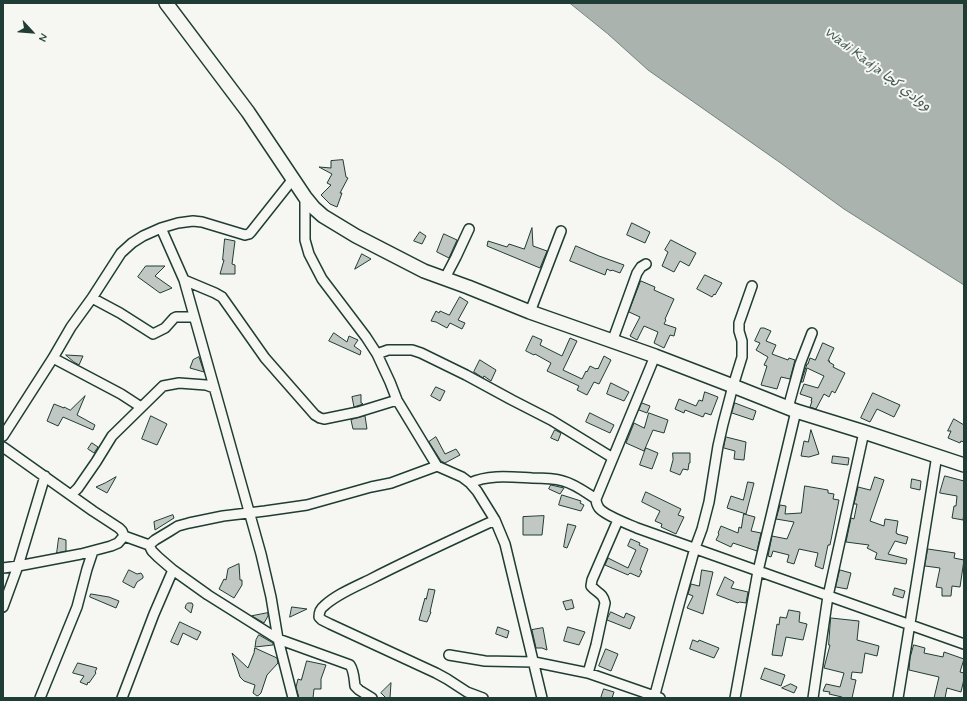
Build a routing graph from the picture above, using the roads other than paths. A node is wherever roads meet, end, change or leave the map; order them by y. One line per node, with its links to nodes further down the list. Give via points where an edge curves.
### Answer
1 (166, 3): 2 (main road, via 248,112)
2 (294, 179): 3 (main road); 4 (street, via 249,234 244,235 193,221)
3 (305, 197): 8 (main road, via 323,216 356,236 424,271); 16 (street, via 306,240 309,254 322,279)
4 (161, 228): 9 (street); 11 (street, via 132,243 121,254)
5 (469, 229): 8 (street)
6 (561, 231): 12 (street)
7 (646, 264): 15 (street, via 640,268)
8 (445, 278): 12 (main road)
9 (184, 280): 13 (street); 21 (street, via 222,297 265,358 320,418 324,420)
10 (752, 286): 19 (street, via 739,323 742,357)
11 (92, 298): 13 (street, via 153,334 165,328 176,317); 18 (street, via 70,327)
12 (530, 312): 15 (main road)
13 (194, 317): 20 (street)
14 (812, 333): 23 (street, via 800,364)
15 (612, 342): 17 (main road)
16 (377, 354): 21 (street); 28 (street, via 388,350 421,352 551,420)
17 (655, 356): 19 (main road); 28 (street)
18 (53, 358): 22 (street); 25 (street)
19 (733, 386): 23 (main road); 40 (street, via 718,446 709,502)
20 (214, 388): 22 (street, via 179,383 163,386); 35 (street)
21 (397, 400): 30 (street)
22 (141, 407): 33 (street, via 112,436)
23 (792, 409): 24 (main road); 45 (street)
24 (864, 432): 27 (main road); 46 (street)
25 (3, 436)
26 (3, 447): 31 (street)
27 (937, 455): 29 (main road); 48 (street)
28 (613, 458): 34 (street)
29 (964, 465)
30 (437, 466): 32 (street); 35 (street, via 391,483 306,505)
31 (45, 476): 33 (street); 42 (street)
32 (470, 483): 34 (street, via 484,478 504,476 552,478 574,485); 36 (street)
33 (71, 495): 38 (street, via 119,528)
34 (596, 498): 37 (street, via 600,509)
35 (250, 513): 39 (street, via 178,526); 49 (street, via 271,598)
36 (495, 520): 52 (street, via 505,544); 59 (street, via 396,566 335,598 323,606 319,613 320,619)
37 (618, 520): 40 (street); 53 (street, via 592,580 591,586 604,597 604,603)
38 (124, 536): 39 (street); 41 (street, via 118,543)
39 (149, 545): 44 (street, via 158,558)
40 (695, 548): 45 (street); 54 (street)
41 (93, 551): 42 (street); 55 (street, via 77,607)
42 (18, 566): 43 (street); 47 (street)
43 (3, 568)
44 (173, 570): 49 (street); 56 (street)
45 (758, 570): 46 (street); 61 (street)
46 (828, 596): 48 (street); 62 (street)
47 (3, 607)
48 (910, 625): 50 (street); 63 (street)
49 (278, 639): 57 (street); 58 (street, via 350,665 355,686)
50 (964, 644)
51 (449, 655): 52 (street, via 485,661)
52 (534, 662): 53 (street); 60 (street)
53 (588, 673): 54 (street)
54 (656, 697)
55 (40, 698)
56 (122, 698)
57 (293, 698)
58 (372, 698)
59 (483, 698)
60 (542, 698)
61 (735, 698)
62 (813, 698)
63 (898, 698)

